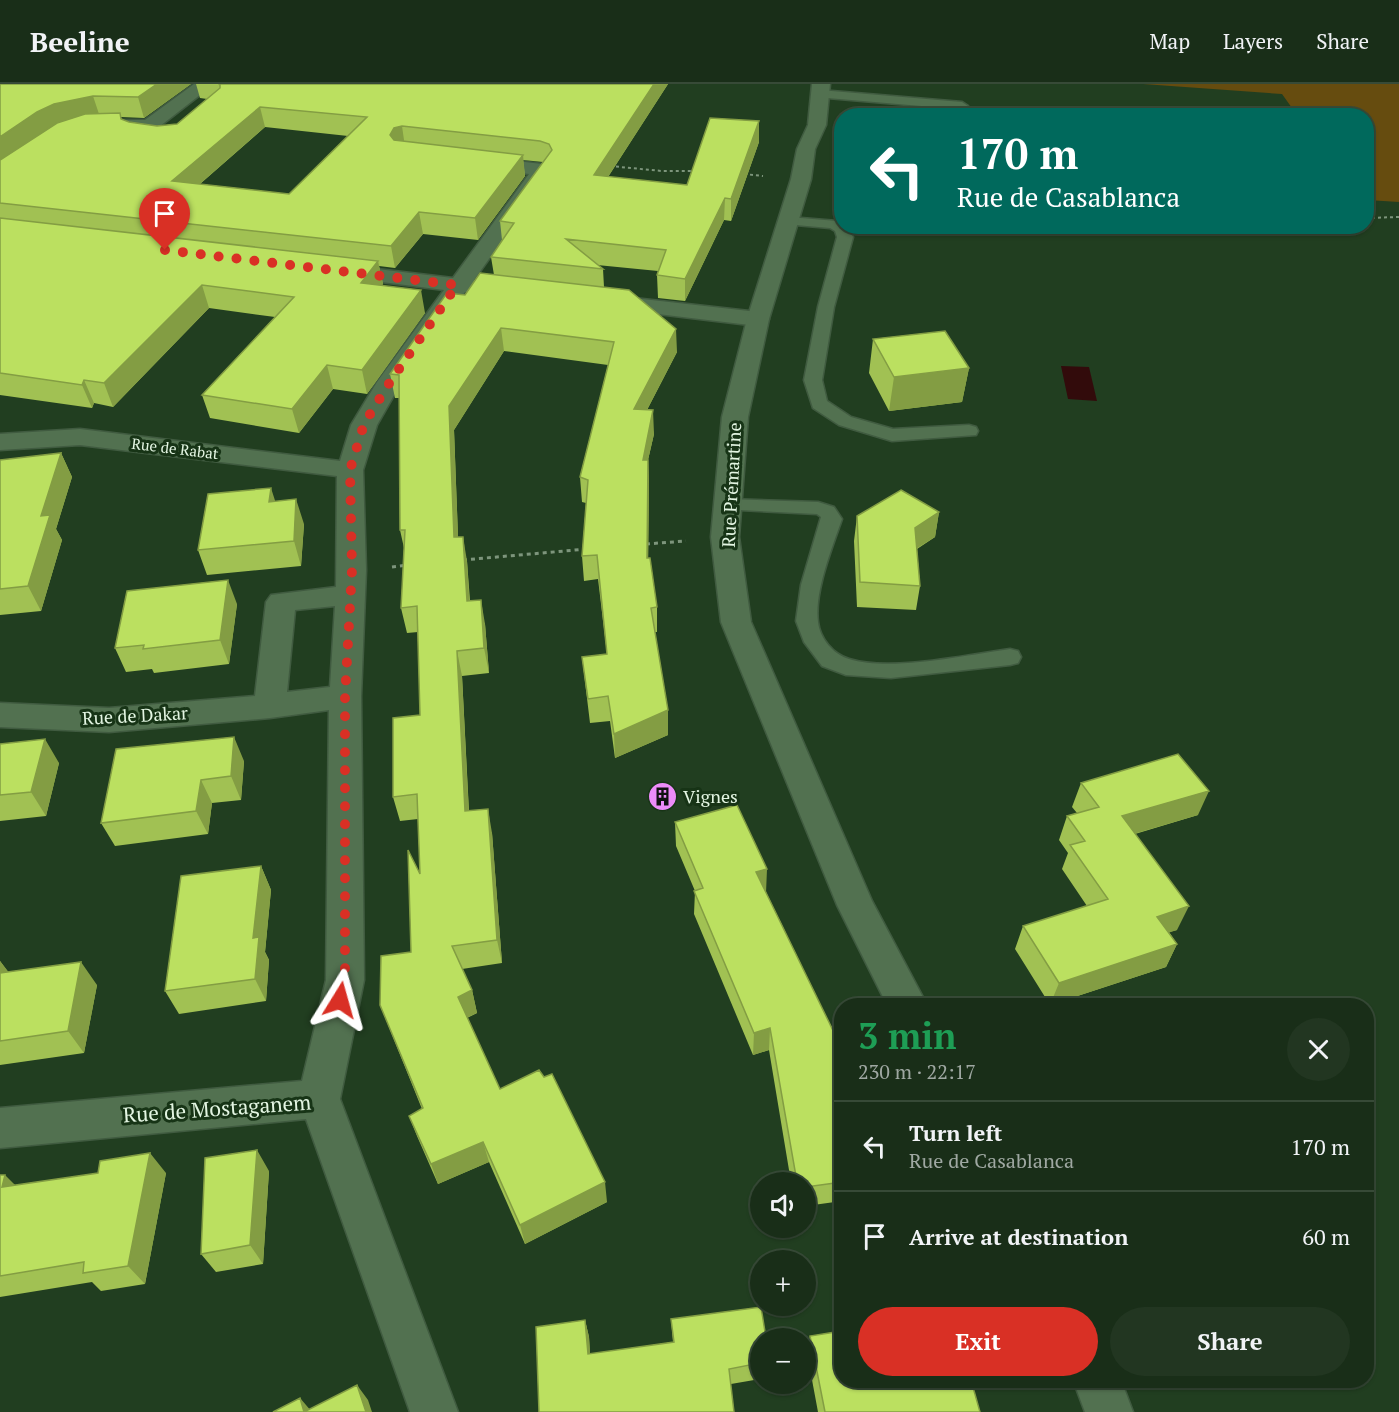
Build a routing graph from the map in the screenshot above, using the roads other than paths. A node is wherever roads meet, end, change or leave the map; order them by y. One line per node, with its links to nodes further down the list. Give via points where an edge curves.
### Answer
1 (205, 84): 3 (street)
2 (820, 89): 5 (lane); 12 (street, Rue Prémartine, via 817,124 806,149)
3 (179, 104): 4 (street); 7 (street)
4 (206, 106)
5 (962, 108)
6 (93, 124): 7 (street)
7 (149, 126): 8 (street, via 137,135)
8 (167, 138)
9 (458, 161): 11 (street, via 542,170)
10 (505, 187): 11 (street)
11 (526, 189): 16 (street)
12 (789, 221): 13 (lane); 19 (street, Rue Prémartine)
13 (834, 225)
14 (844, 234): 20 (lane, via 813,380 819,404 845,421 892,435)
15 (318, 268): 16 (street)
16 (457, 285): 17 (street); 22 (street, via 364,424)
17 (492, 289)
18 (587, 300): 19 (street)
19 (758, 319): 23 (street, Rue Prémartine, via 735,417)
20 (969, 431)
21 (0, 442): 22 (street, Rue de Rabat, via 80,437)
22 (350, 470): 24 (street)
23 (728, 505): 25 (lane, via 818,508 831,515 807,621 812,637 829,660 852,668 891,670); 29 (street, Rue Prémartine, via 725,537 736,622 855,904)
24 (351, 583): 26 (street); 27 (street, via 281,602)
25 (1010, 657)
26 (345, 696): 27 (street, Rue de Dakar); 30 (street, via 345,980)
27 (270, 706): 28 (street, Rue de Dakar, via 109,720)
28 (0, 715)
29 (904, 998)
30 (319, 1099): 31 (street, Rue de Mostaganem); 33 (street, Rue de Mostaganem)
31 (0, 1128)
32 (1100, 1388): 34 (street)
33 (434, 1412)
34 (1110, 1412)

